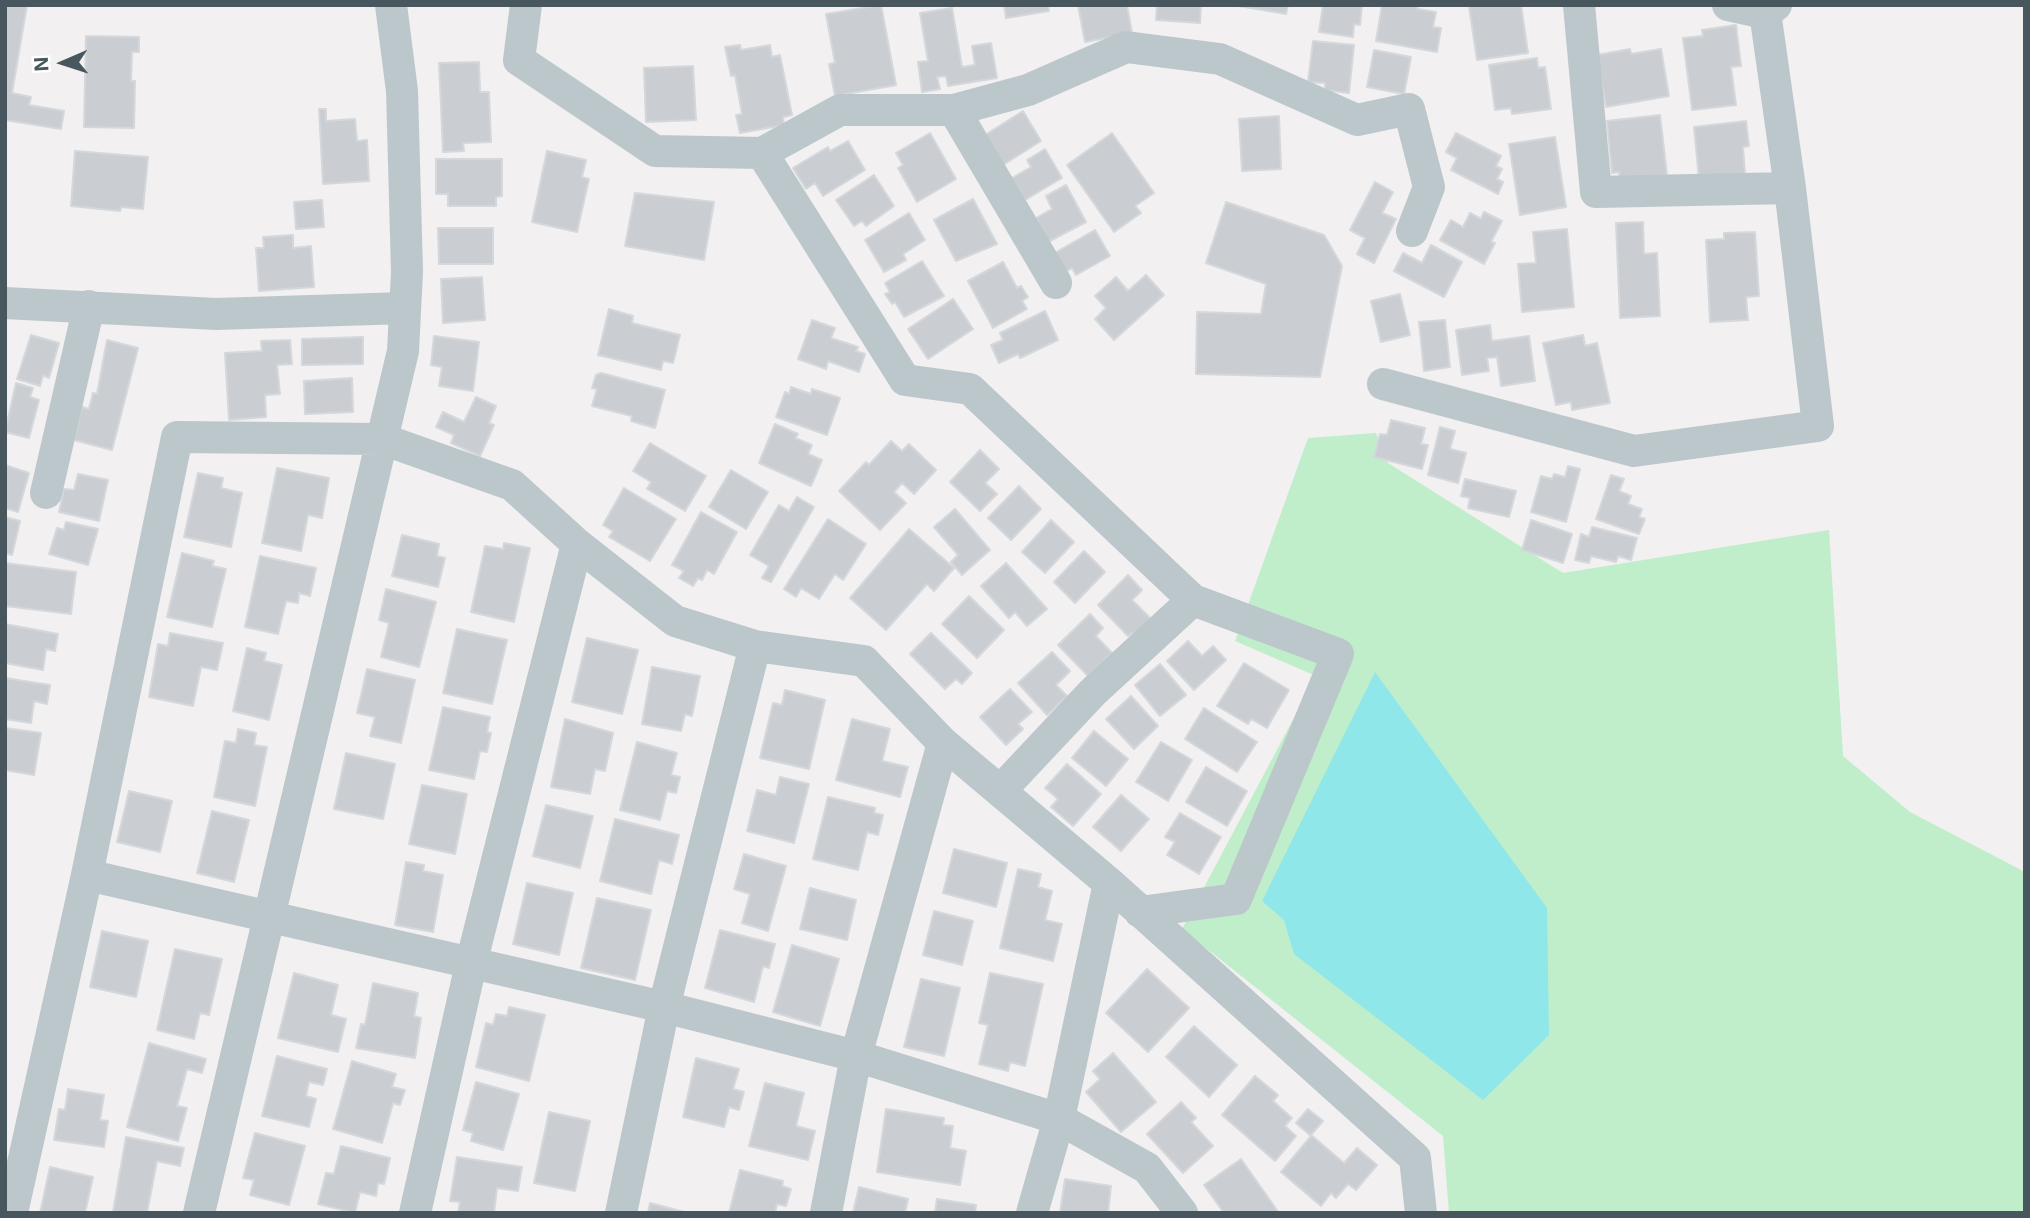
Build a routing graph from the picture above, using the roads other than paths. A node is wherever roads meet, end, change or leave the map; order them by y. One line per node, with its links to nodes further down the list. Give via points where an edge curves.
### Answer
1 (391, 5): 13 (street, via 402,91)
2 (526, 5): 7 (street, via 519,60 655,151)
3 (1579, 5): 8 (street, via 1596,192)
4 (1728, 5): 5 (street)
5 (1768, 8): 8 (street)
6 (954, 110): 7 (street, via 840,110); 9 (street, via 1028,90 1126,47 1220,59 1357,120 1409,109 1429,187); 10 (street)
7 (762, 153): 18 (street, via 905,380 970,389)
8 (1790, 188): 14 (street, via 1818,426 1634,451)
9 (1412, 231)
10 (1056, 283)
11 (5, 303): 12 (street)
12 (89, 306): 13 (street, via 216,314); 16 (street)
13 (405, 308): 15 (street, via 402,351)
14 (1383, 384)
15 (382, 439): 17 (street, via 512,485); 22 (street, via 177,437); 25 (street)
16 (46, 494)
17 (576, 544): 19 (street, via 675,621); 26 (street)
18 (1194, 600): 21 (street, via 1093,692); 24 (street, via 1338,654 1236,899)
19 (755, 646): 20 (street, via 864,661); 27 (street)
20 (943, 743): 21 (street); 28 (street)
21 (1000, 791): 23 (street)
22 (87, 875): 25 (street); 30 (street)
23 (1109, 883): 24 (street); 29 (street)
24 (1140, 912): 37 (street, via 1415,1158)
25 (270, 917): 26 (street); 31 (street)
26 (471, 964): 27 (street); 32 (street)
27 (664, 1007): 28 (street); 33 (street)
28 (856, 1056): 29 (street); 34 (street)
29 (1059, 1119): 35 (street); 36 (street, via 1147,1168)
30 (12, 1213)
31 (199, 1213)
32 (415, 1213)
33 (621, 1213)
34 (826, 1213)
35 (1032, 1213)
36 (1182, 1213)
37 (1421, 1213)

